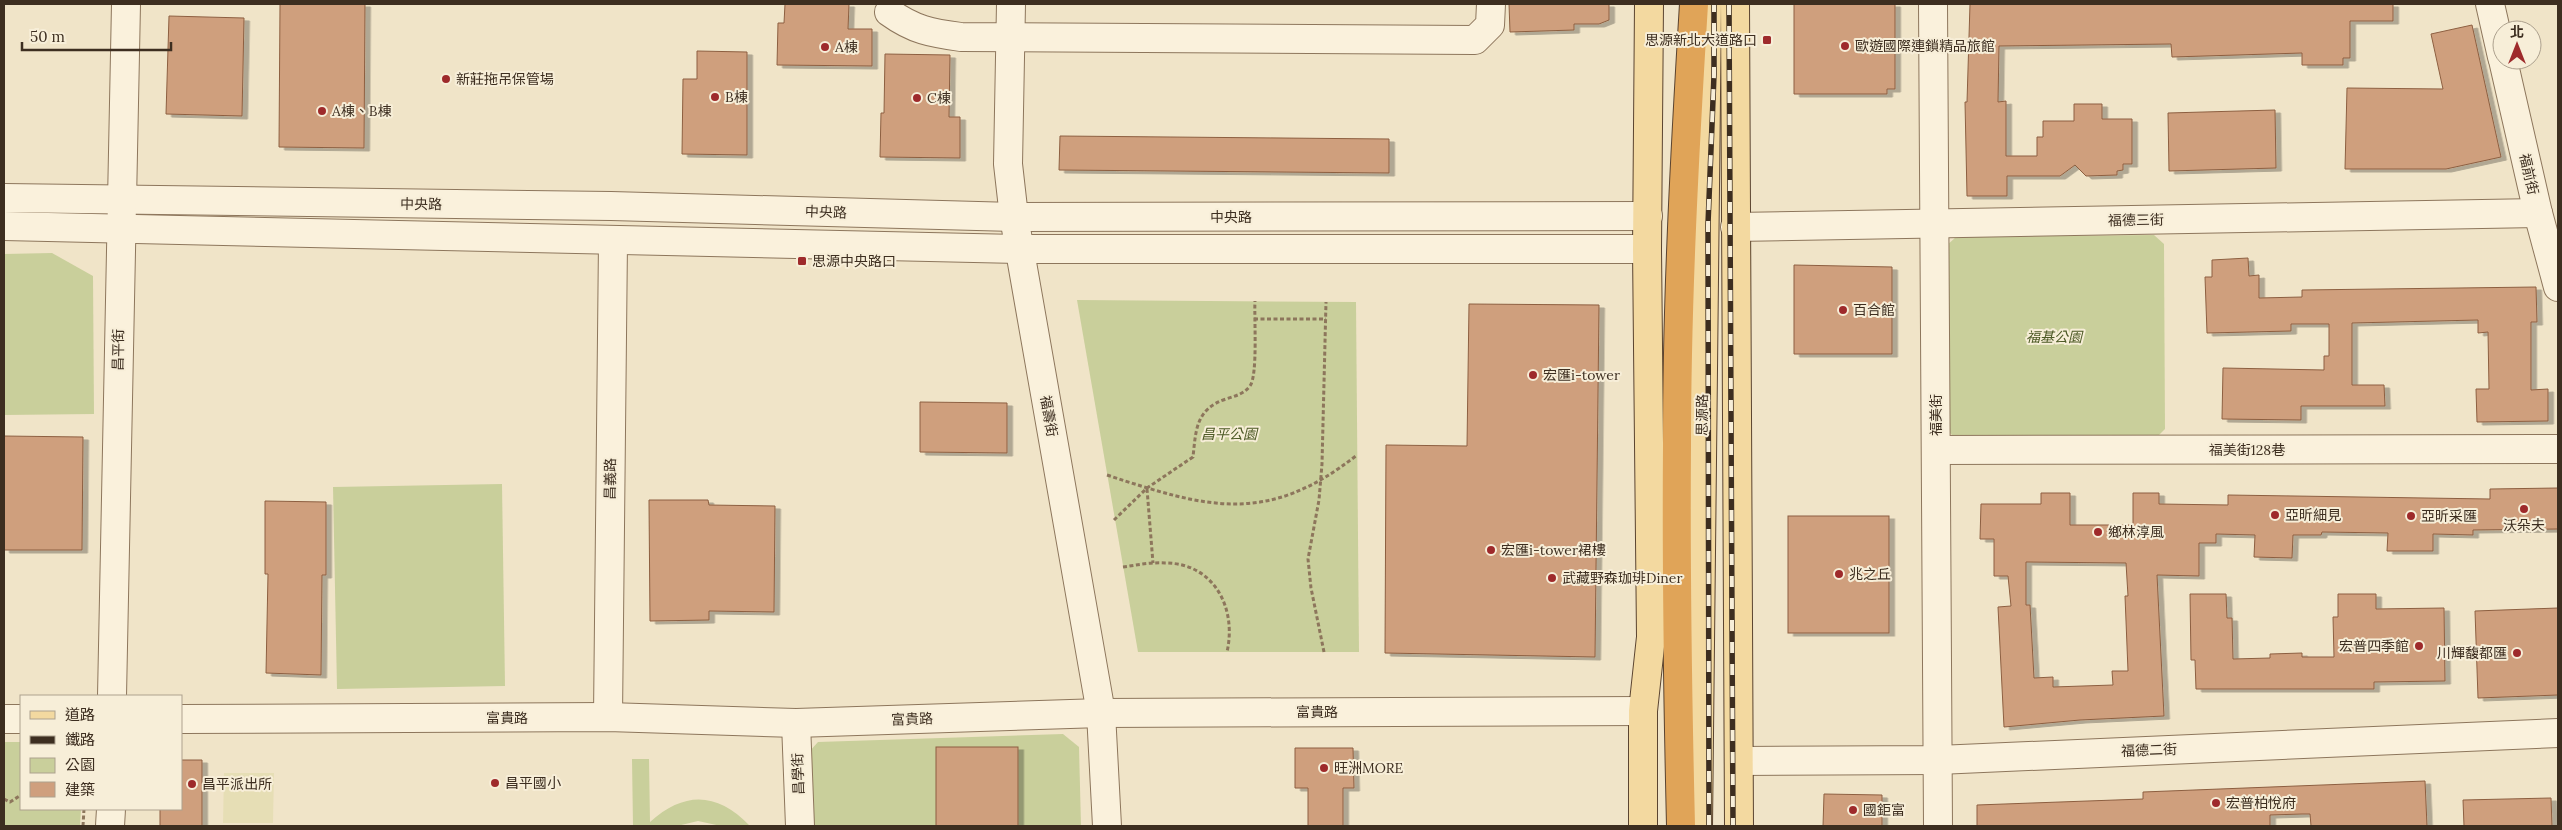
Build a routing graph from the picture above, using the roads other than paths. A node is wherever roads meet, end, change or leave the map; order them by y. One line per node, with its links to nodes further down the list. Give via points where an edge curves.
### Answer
1 (126, 4): 15 (street, 昌平街)
2 (1011, 4): 12 (street, 福壽街)
3 (1491, 4): 12 (street, via 1490,24 1475,40)
4 (1649, 4): 17 (main road)
5 (1694, 4): 47 (highway, via 1676,444)
6 (1707, 4): 48 (main road, 思源路)
7 (1734, 4): 22 (main road)
8 (1933, 4): 19 (street, 福美街)
9 (2490, 4): 11 (street, 福前街)
10 (889, 12): 12 (street, via 908,26 929,33 961,37)
11 (2493, 20)
12 (1010, 36): 18 (street, 福壽街, via 1008,164)
13 (2505, 70): 16 (street, 福前街)
14 (4, 198): 15 (street, 中央路)
15 (122, 199): 18 (street, 中央路, via 611,206); 21 (street, 昌平街)
16 (2538, 213): 19 (street, 福德三街); 26 (street, 福前街)
17 (1648, 216): 18 (street, 中央路); 25 (main road)
18 (1014, 217): 24 (street, 福壽街)
19 (1934, 224): 22 (street, 福德三街); 28 (street, 福美街)
20 (4, 226): 21 (street)
21 (120, 228): 23 (street); 30 (street, 昌平街)
22 (1735, 228): 40 (main road)
23 (613, 241): 24 (street); 34 (street, 昌義路)
24 (1020, 249): 25 (street); 32 (street, 福壽街)
25 (1648, 249): 29 (main road)
26 (2558, 287)
27 (2558, 449): 28 (street, 福美街128巷)
28 (1936, 450): 39 (street, 福美街)
29 (1651, 637): 31 (main road); 46 (main road, via 1662,719)
30 (112, 695)
31 (1643, 711): 32 (street, 富貴路); 45 (main road)
32 (1101, 712): 37 (street, 富貴路); 44 (street, 福壽街)
33 (4, 718): 35 (street)
34 (608, 718): 36 (street, 富貴路); 37 (street, 富貴路)
35 (20, 719)
36 (182, 720)
37 (796, 723): 43 (street, 昌學街)
38 (2558, 733): 39 (street, 福德二街)
39 (1938, 760): 40 (street, 福德二街); 50 (street, 福美街)
40 (1739, 761): 49 (main road)
41 (111, 810): 42 (street)
42 (110, 826)
43 (800, 826)
44 (1107, 826)
45 (1643, 826)
46 (1662, 826)
47 (1681, 826)
48 (1698, 826)
49 (1739, 826)
50 (1938, 826)

